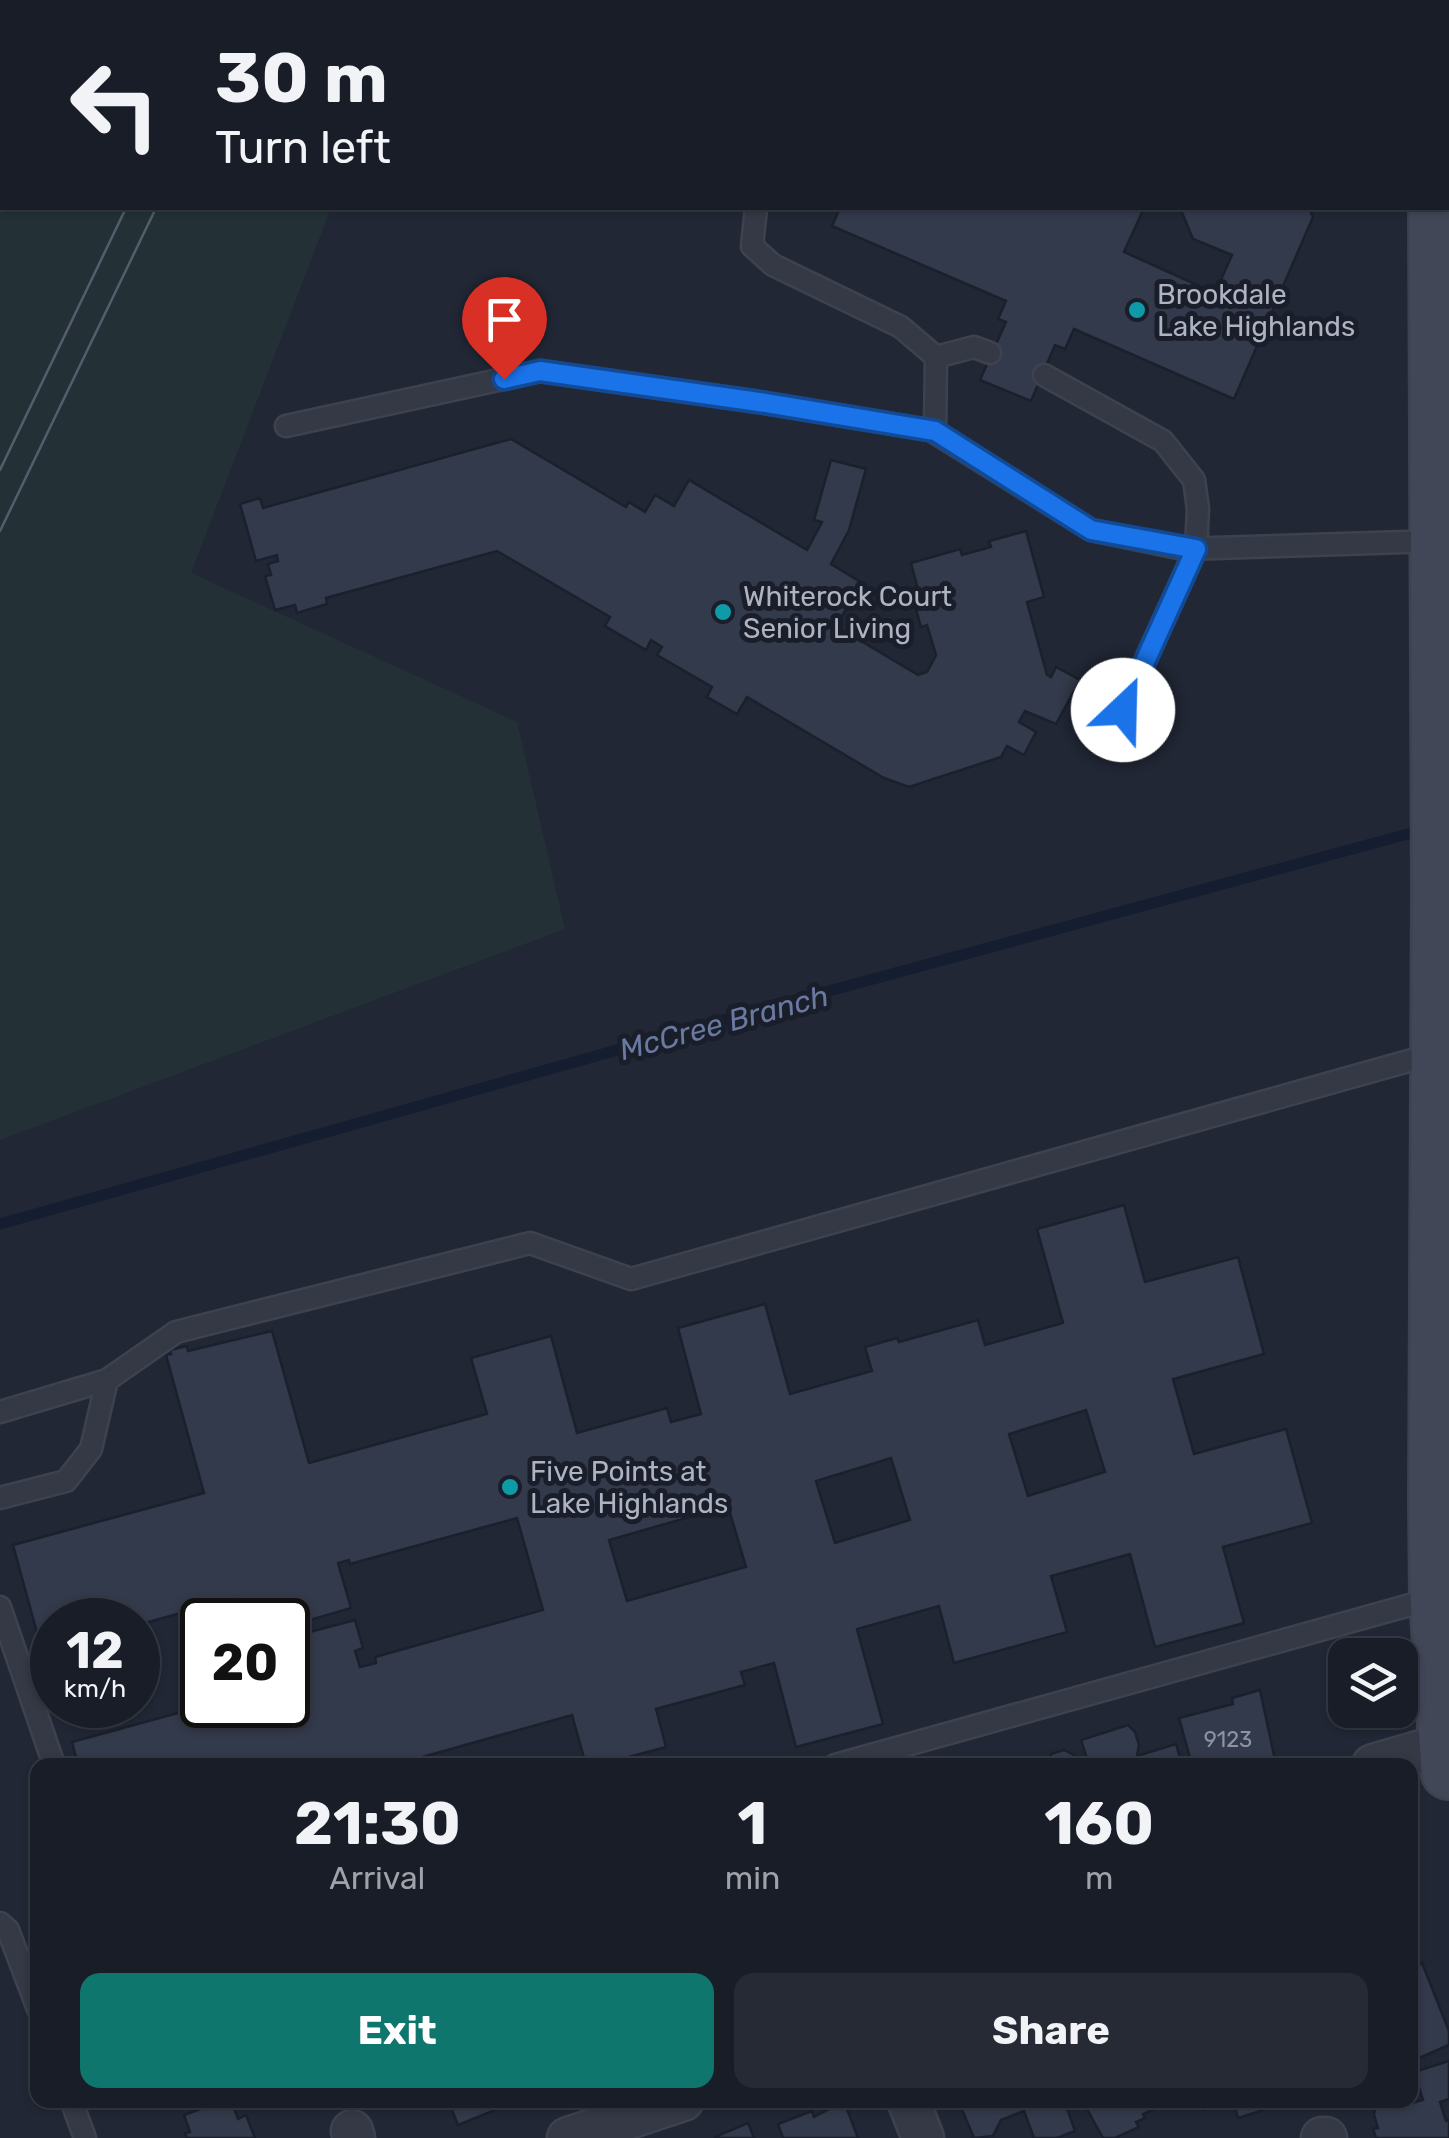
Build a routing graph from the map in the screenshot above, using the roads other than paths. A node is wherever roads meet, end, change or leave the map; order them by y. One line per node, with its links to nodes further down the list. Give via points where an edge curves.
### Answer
1 (1155, 0): 2 (lane)
2 (1188, 0)
3 (756, 210): 6 (lane, via 752,246 773,265 900,327)
4 (1441, 240): 10 (street)
5 (990, 353): 6 (lane, via 974,347)
6 (936, 357): 9 (lane)
7 (1044, 375): 11 (lane, via 1162,441 1194,480)
8 (286, 426): 9 (lane, via 540,371)
9 (935, 431): 11 (lane, via 1091,530)
10 (1442, 525): 11 (lane); 13 (street)
11 (1196, 549): 12 (lane)
12 (1123, 710)
13 (1439, 1053): 14 (lane, via 631,1279 530,1242 176,1332); 17 (street)
14 (107, 1380): 15 (lane); 16 (lane, via 91,1449 66,1481)
15 (0, 1412)
16 (0, 1498)
17 (1443, 1498): 18 (street)
18 (1438, 1597): 20 (street); 22 (lane)
19 (0, 1607): 21 (lane)
20 (1448, 1753): 23 (street)
21 (52, 1758)
22 (860, 1758)
23 (1416, 1758)
24 (0, 1924): 25 (lane)
25 (30, 1988)
26 (74, 2108): 29 (lane)
27 (659, 2108): 30 (street)
28 (911, 2108): 31 (street)
29 (85, 2138)
30 (568, 2138)
31 (923, 2138)

